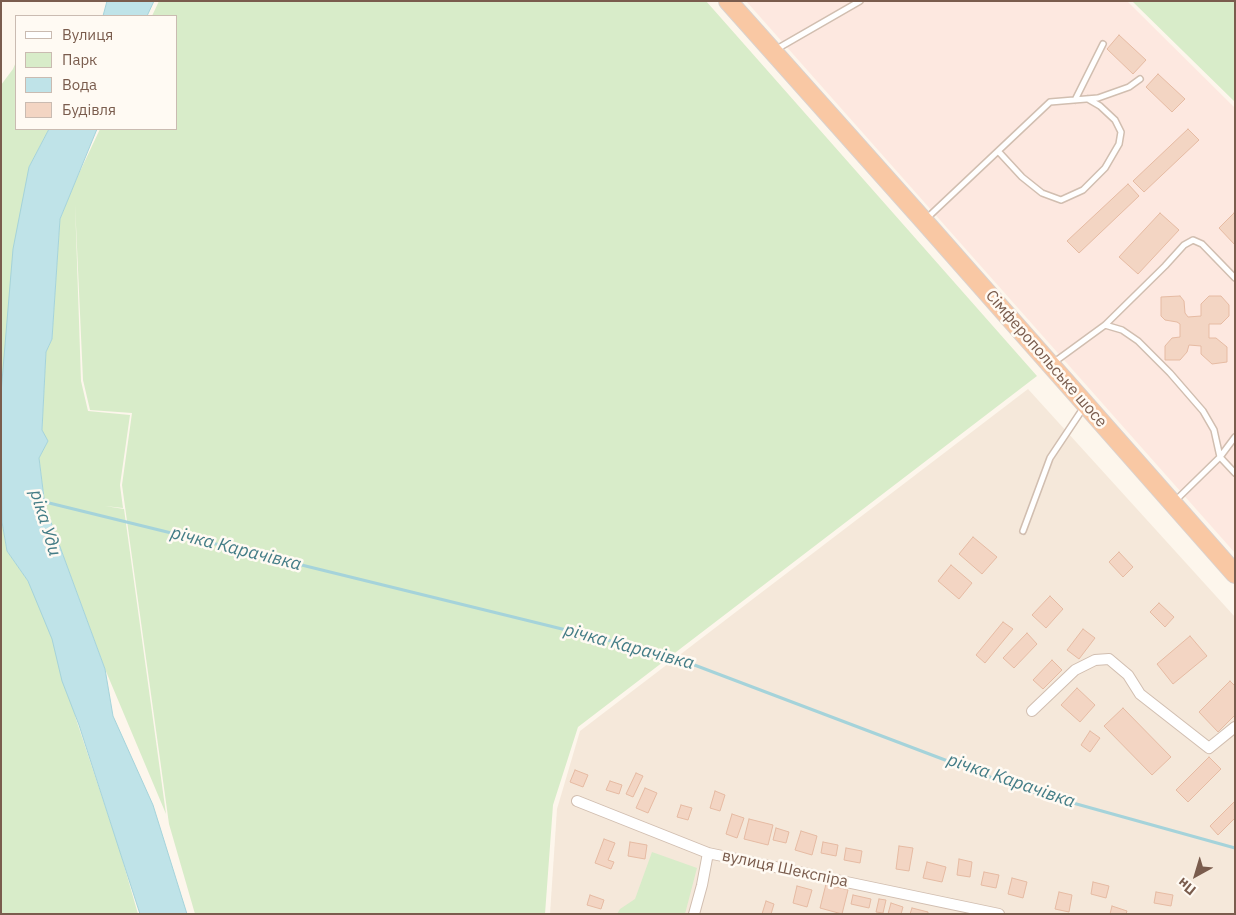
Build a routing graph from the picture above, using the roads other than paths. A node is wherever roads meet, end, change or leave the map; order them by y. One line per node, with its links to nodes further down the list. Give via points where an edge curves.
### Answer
1 (728, 1): 4 (highway, Сімферопольське шосе)
2 (860, 1): 4 (lane)
3 (1103, 44): 7 (lane)
4 (772, 51): 9 (highway, Сімферопольське шосе)
5 (1140, 79): 6 (lane, via 1129,87)
6 (1087, 99): 7 (lane); 8 (lane, via 1115,120 1121,132 1119,144 1105,168 1083,190 1061,200 1042,194)
7 (1075, 100): 8 (lane, via 1050,102)
8 (998, 151): 9 (lane)
9 (924, 221): 12 (highway, Сімферопольське шосе)
10 (1235, 278): 11 (lane, via 1202,244 1193,240 1184,245)
11 (1105, 325): 12 (lane); 15 (lane, via 1122,330 1138,341 1170,373 1203,411 1214,430)
12 (1051, 365): 13 (highway, Сімферопольське шосе)
13 (1085, 404): 17 (highway, Сімферопольське шосе); 18 (lane, via 1050,458)
14 (1235, 437): 15 (lane)
15 (1220, 456): 16 (lane); 17 (lane)
16 (1235, 473)
17 (1172, 503): 19 (highway, Сімферопольське шосе)
18 (1023, 530)
19 (1235, 574)
20 (1032, 711): 21 (street, via 1075,670 1095,660 1109,659 1128,675 1140,694 1210,748)
21 (1235, 728)
22 (577, 802): 23 (street, вулиця Шекспіра)
23 (708, 853): 24 (street); 25 (street, вулиця Шекспіра)
24 (694, 914)
25 (999, 914)

